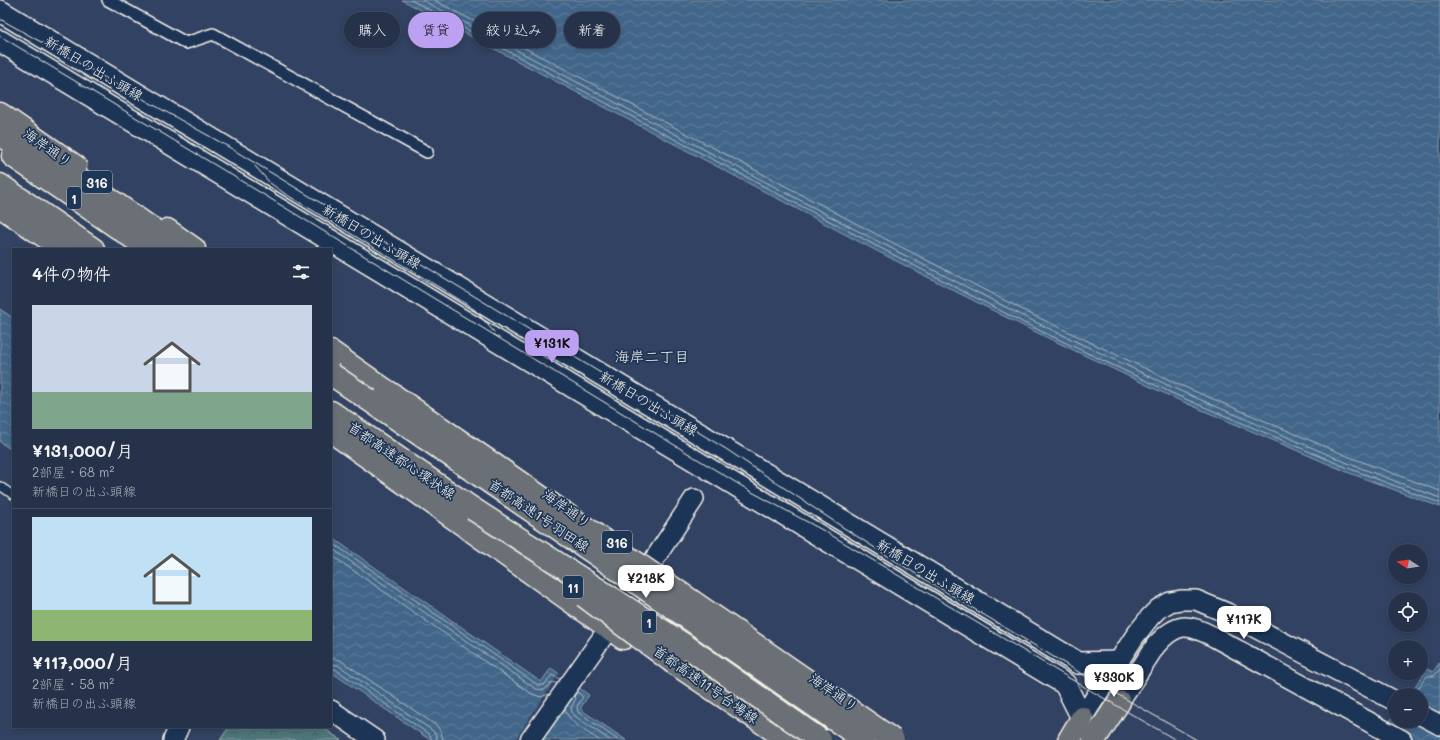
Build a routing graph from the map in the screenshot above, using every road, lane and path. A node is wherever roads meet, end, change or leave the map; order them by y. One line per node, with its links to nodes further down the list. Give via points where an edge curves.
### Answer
1 (108, 0): 7 (street, via 186,43 212,34)
2 (0, 11): 27 (main road, 新橋日の出ふ頭線, via 1074,661)
3 (0, 41): 32 (main road, 新橋日の出ふ頭線, via 1065,684)
4 (0, 114): 13 (main road, 海岸通り / 316)
5 (0, 136): 12 (main road, via 35,153 74,177)
6 (0, 147): 11 (main road, 1)
7 (427, 152)
8 (2, 193): 9 (main road); 10 (main road, 1)
9 (62, 248)
10 (91, 248)
11 (147, 248)
12 (180, 248)
13 (193, 248)
14 (332, 345): 25 (main road, 海岸通り / 316)
15 (332, 353): 17 (main road)
16 (332, 375): 24 (main road, 首都高速1号羽田線 / 1, bridge)
17 (387, 391): 24 (main road, bridge); 44 (main road, bridge)
18 (332, 413): 23 (main road, 首都高速都心環状線 / 1)
19 (332, 432): 26 (main road)
20 (0, 486): 21 (lane)
21 (12, 494)
22 (694, 499): 25 (street)
23 (473, 509): 40 (main road, 首都高速11号台場線 / 11, bridge, via 674,663); 41 (main road, 首都高速1号羽田線 / 1, bridge, via 686,646)
24 (591, 551): 28 (main road, 首都高速1号羽田線 / 1, bridge)
25 (650, 565): 26 (street); 45 (main road, 海岸通り / 316)
26 (609, 628): 38 (street); 39 (main road)
27 (1119, 662): 29 (street, via 1140,630 1158,609 1170,602 1196,600 1227,613); 32 (street)
28 (757, 666): 42 (main road, 首都高速1号羽田線 / 1, bridge); 43 (main road, bridge)
29 (1388, 697)
30 (1119, 702): 47 (main road); 48 (street, via 1156,645 1171,632 1180,627 1190,626 1214,636)
31 (332, 711): 37 (street)
32 (1082, 718): 46 (main road)
33 (1428, 719): 34 (street)
34 (1440, 725)
35 (179, 728): 36 (street)
36 (173, 740)
37 (375, 740)
38 (530, 740)
39 (772, 740)
40 (788, 740)
41 (820, 740)
42 (864, 740)
43 (879, 740)
44 (893, 740)
45 (903, 740)
46 (1069, 740)
47 (1094, 740)
48 (1402, 740)

